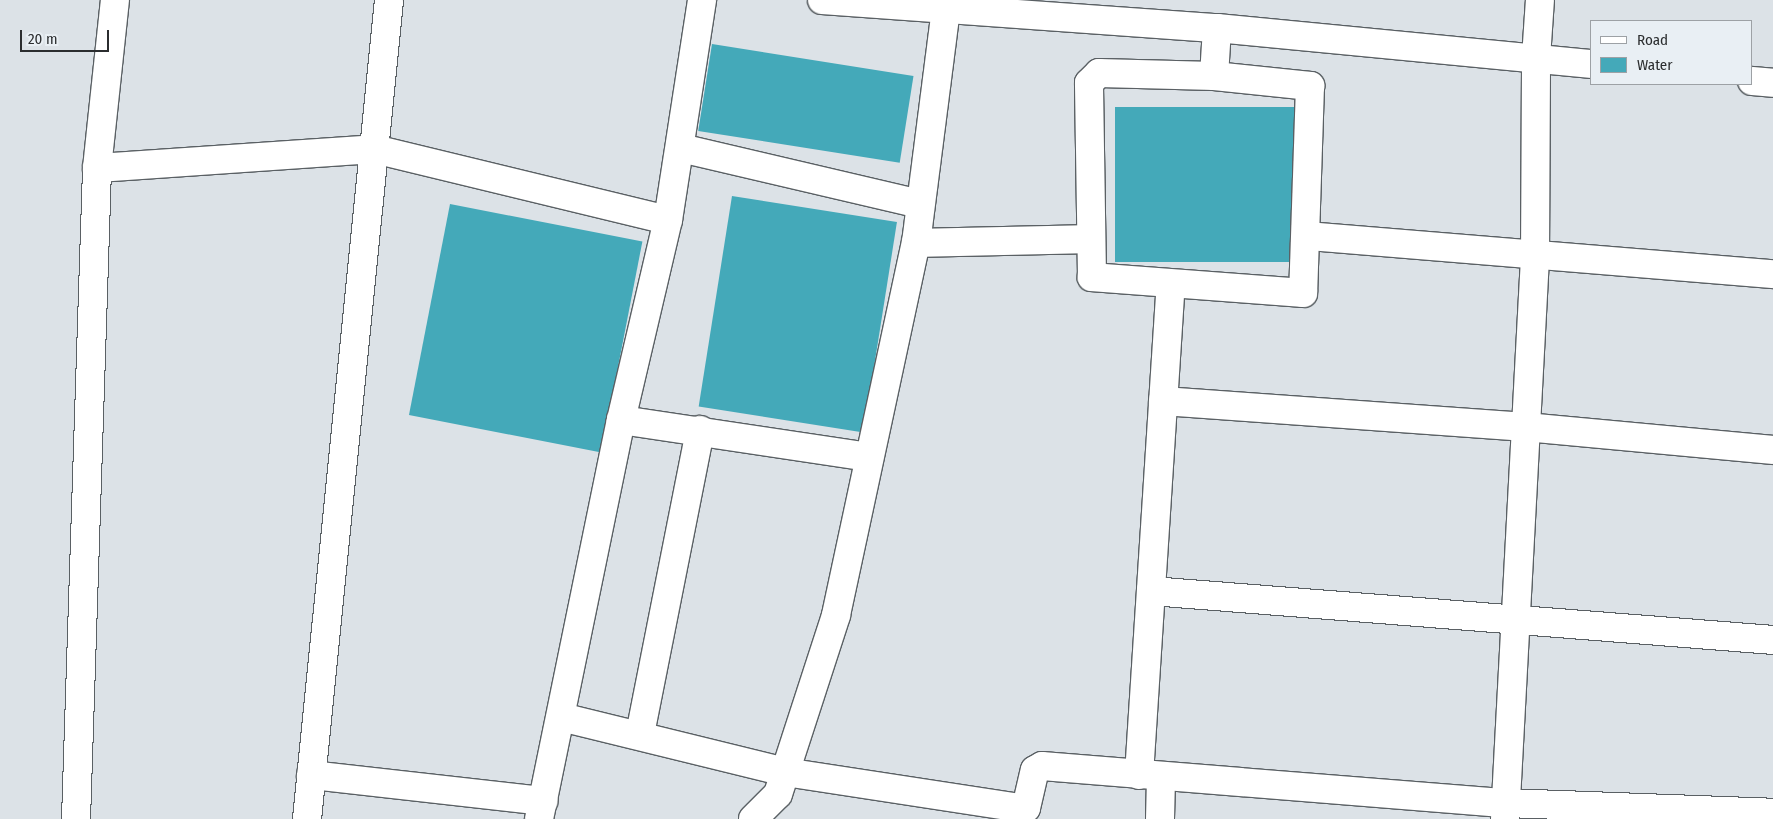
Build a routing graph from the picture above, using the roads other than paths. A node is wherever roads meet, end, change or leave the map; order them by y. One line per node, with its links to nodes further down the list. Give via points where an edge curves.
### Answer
1 (115, 0): 15 (street)
2 (389, 0): 14 (street)
3 (702, 0): 13 (street)
4 (822, 0): 6 (street)
5 (1540, 0): 8 (street)
6 (946, 6): 7 (street); 16 (street)
7 (1217, 28): 8 (street); 10 (street)
8 (1536, 58): 9 (street); 21 (street)
9 (1590, 64)
10 (1214, 76): 18 (street, via 1310,86); 19 (street, via 1092,76 1088,83)
11 (1753, 81): 12 (street)
12 (1773, 83)
13 (681, 148): 16 (street); 17 (street)
14 (374, 149): 15 (street); 17 (street); 36 (street)
15 (97, 168): 41 (street)
16 (920, 204): 20 (street)
17 (668, 220): 25 (street)
18 (1308, 236): 21 (street); 23 (street, via 1307,287 1298,295)
19 (1091, 239): 20 (street); 23 (street, via 1092,277)
20 (916, 243): 29 (street)
21 (1535, 258): 22 (street); 26 (street)
22 (1773, 274)
23 (1171, 286): 24 (street)
24 (1163, 401): 26 (street); 30 (street)
25 (621, 420): 27 (street); 33 (street)
26 (1526, 427): 28 (street); 31 (street)
27 (700, 430): 29 (street); 34 (street)
28 (1773, 450)
29 (869, 457): 35 (street, via 836,614)
30 (1151, 591): 31 (street); 37 (street)
31 (1517, 619): 32 (street); 39 (street)
32 (1773, 640)
33 (561, 717): 34 (street); 38 (street)
34 (640, 734): 35 (street)
35 (785, 772): 37 (street, via 1020,808 1028,802 1038,766); 43 (street, via 778,794)
36 (311, 775): 38 (street); 42 (street)
37 (1150, 776): 39 (street); 44 (street)
38 (542, 810)
39 (1506, 811): 40 (street)
40 (1773, 813)
41 (76, 819)
42 (306, 819)
43 (753, 819)
44 (1160, 819)

